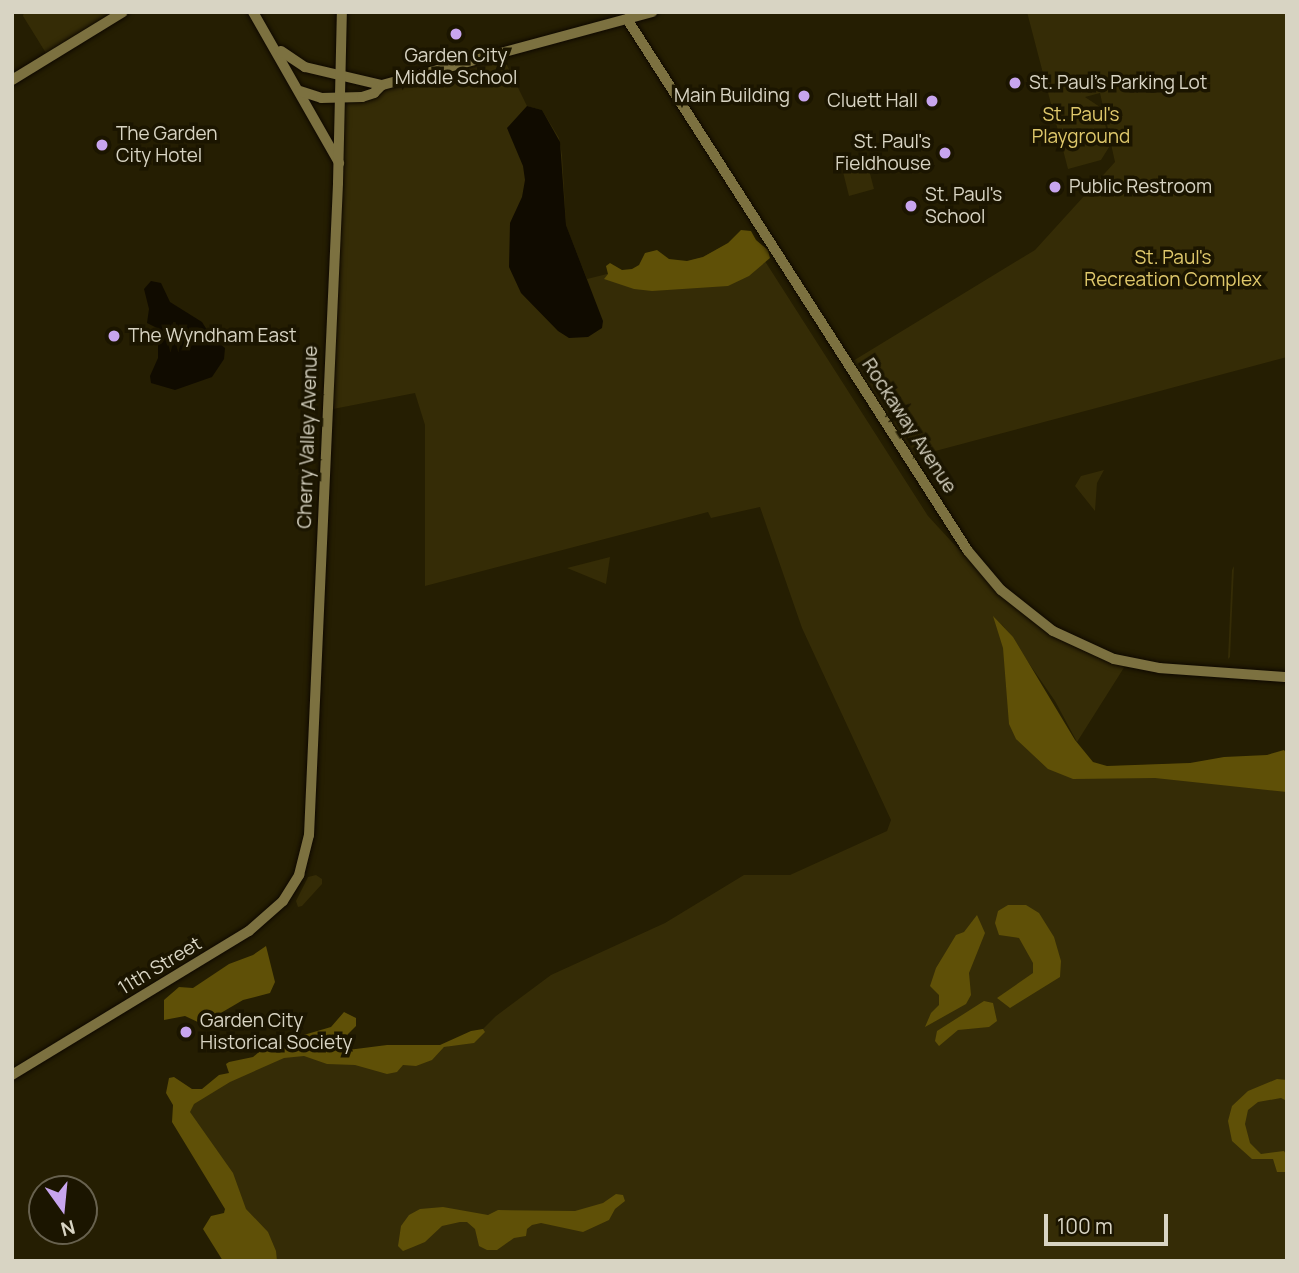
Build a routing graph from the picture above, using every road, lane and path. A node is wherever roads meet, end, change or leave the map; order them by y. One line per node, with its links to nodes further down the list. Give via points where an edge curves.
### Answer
1 (123, 12): 8 (main road)
2 (253, 12): 6 (main road)
3 (342, 12): 7 (main road, Cherry Valley Avenue)
4 (652, 12): 5 (main road)
5 (628, 19): 9 (main road); 13 (main road, Rockaway Avenue, via 968,551 1001,590 1059,634 1114,659 1160,668)
6 (270, 40): 7 (main road, via 305,67); 10 (main road)
7 (341, 77): 9 (main road); 11 (main road, Cherry Valley Avenue)
8 (12, 80)
9 (382, 85): 11 (main road, via 368,95)
10 (300, 91): 11 (main road); 12 (main road)
11 (341, 98): 12 (main road, Cherry Valley Avenue)
12 (339, 163): 14 (main road, Cherry Valley Avenue, via 309,835)
13 (1287, 677)
14 (303, 863): 15 (main road, 11th Street, via 288,895 250,931)
15 (12, 1075)

